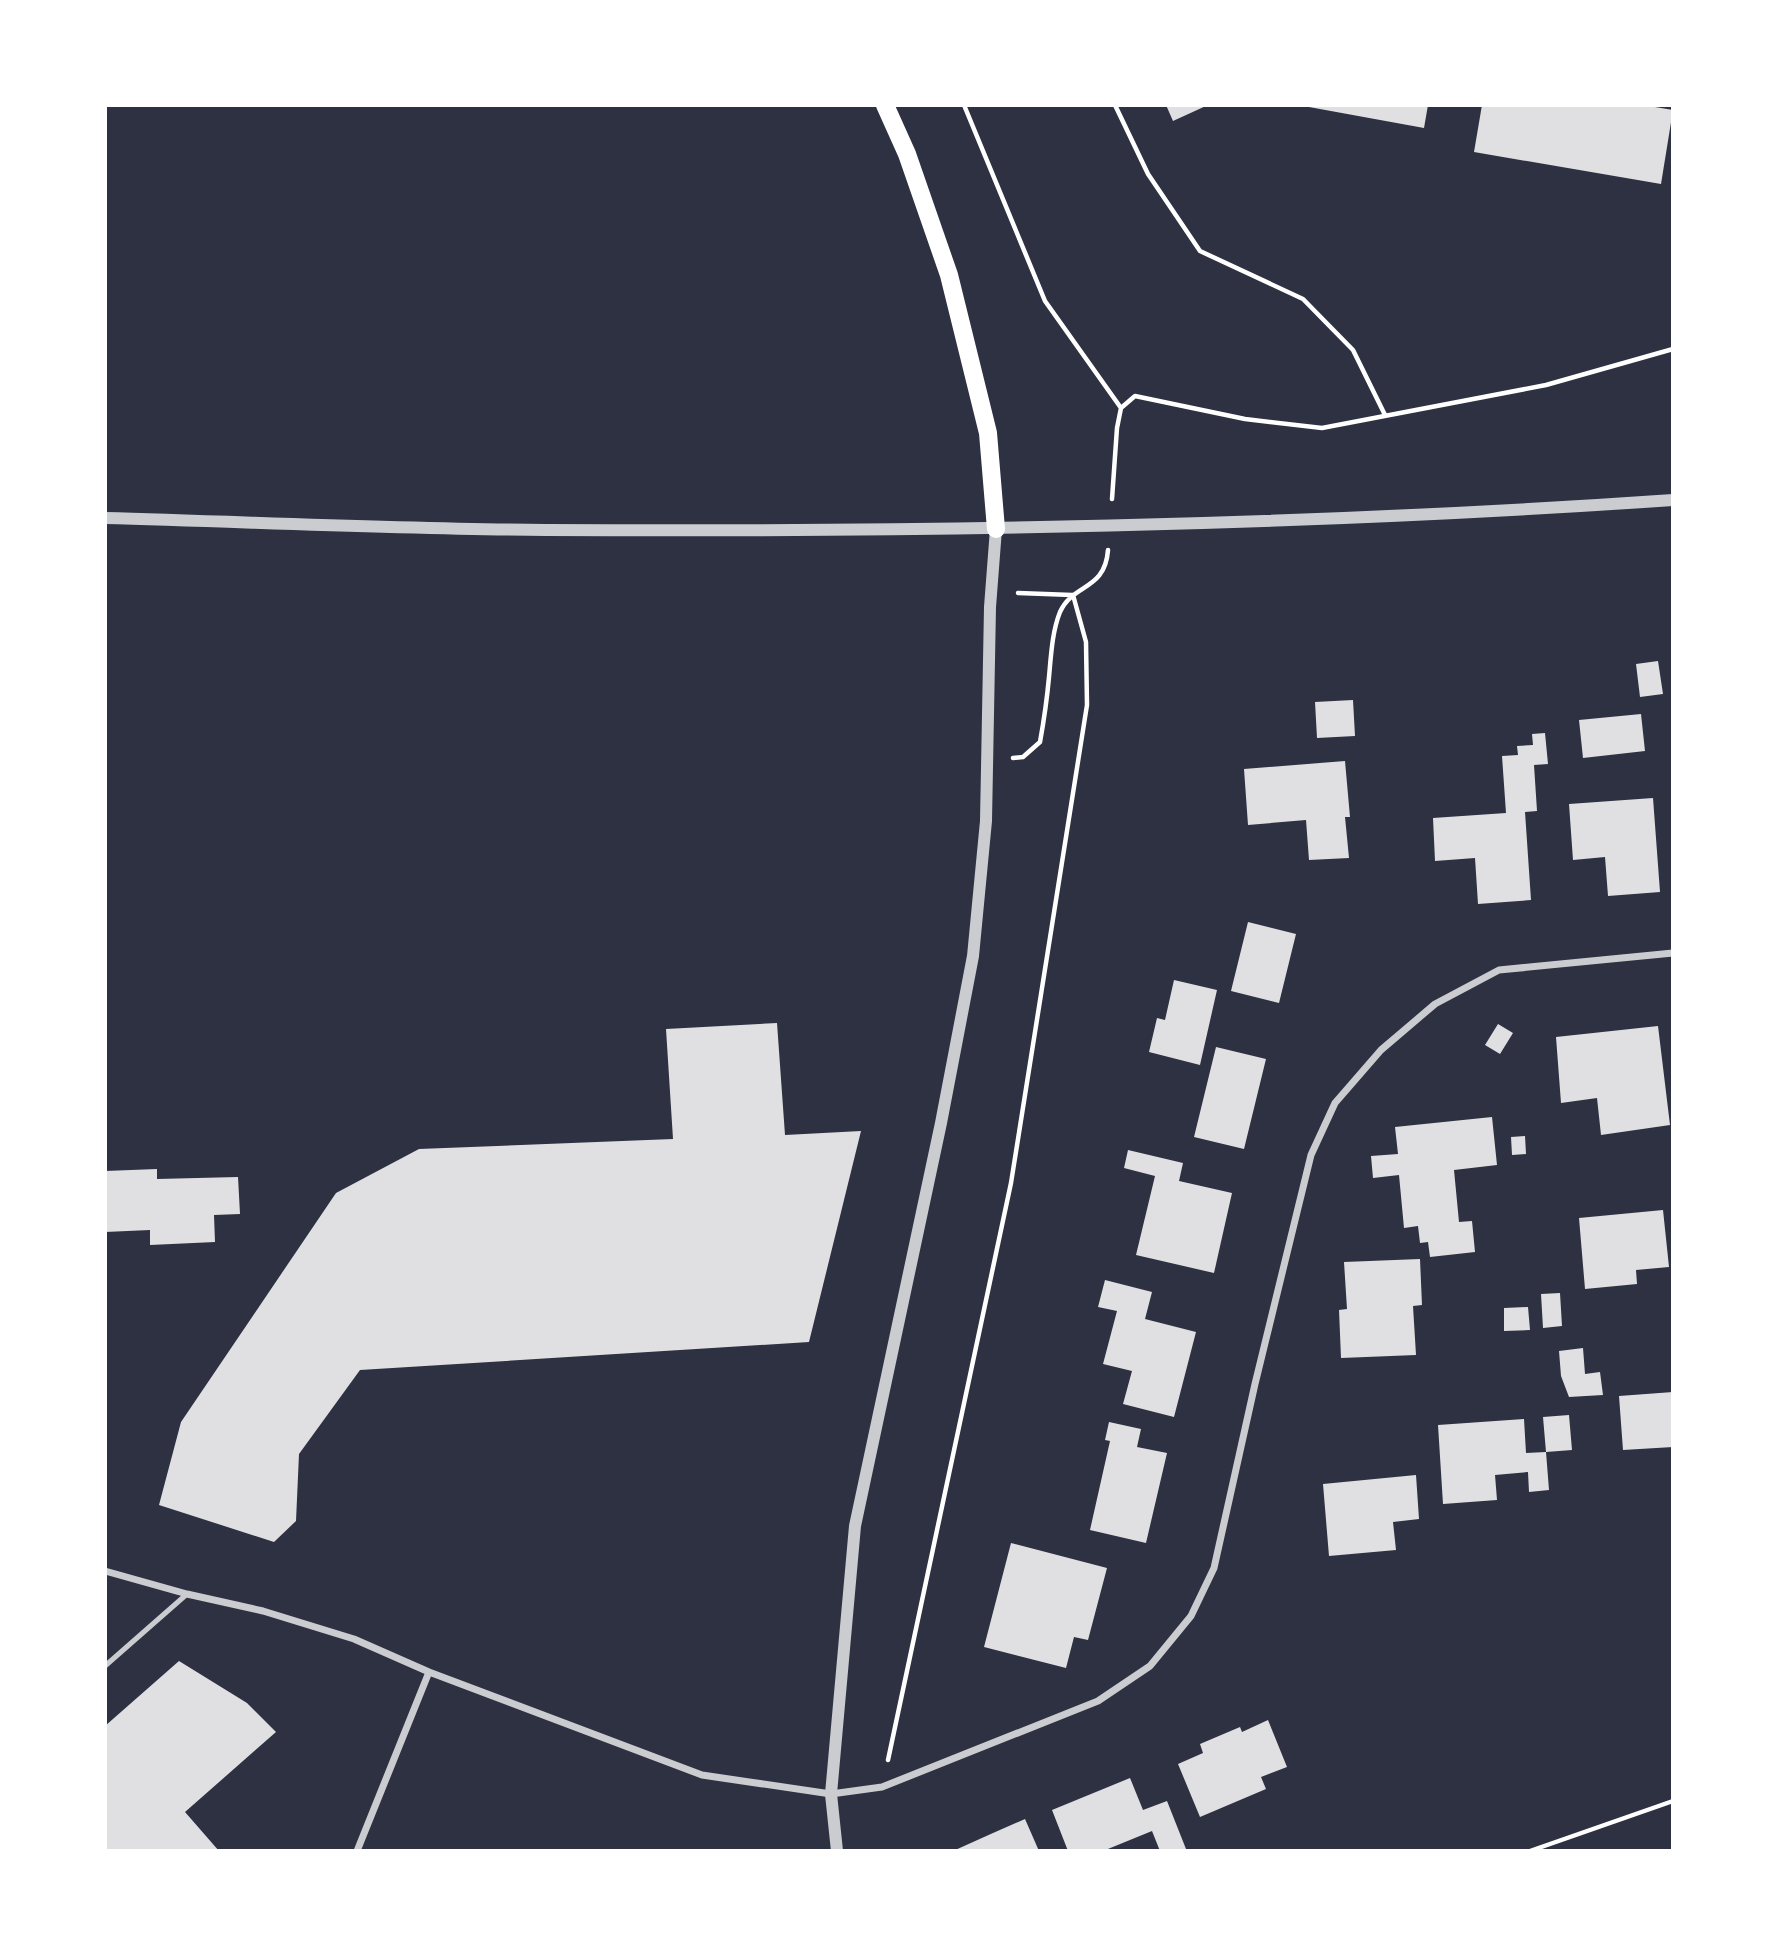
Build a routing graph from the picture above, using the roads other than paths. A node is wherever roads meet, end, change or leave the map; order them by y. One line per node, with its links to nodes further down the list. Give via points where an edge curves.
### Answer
1 (885, 105): 4 (main road, via 949,275 988,433)
2 (1673, 500): 4 (street, via 1298,520)
3 (105, 519): 4 (street, via 543,530)
4 (996, 529): 10 (street, via 986,821 973,956 855,1526)
5 (1673, 953): 10 (street, via 1499,970 1435,1004 1381,1050 1335,1104 1311,1155 1214,1567 1191,1616 1150,1666 1098,1701 882,1787)
6 (105, 1571): 7 (street)
7 (187, 1594): 8 (lane); 9 (street, via 264,1611 355,1639)
8 (105, 1666)
9 (429, 1672): 10 (street, via 702,1775); 11 (street)
10 (831, 1794): 12 (street)
11 (357, 1851)
12 (837, 1851)

